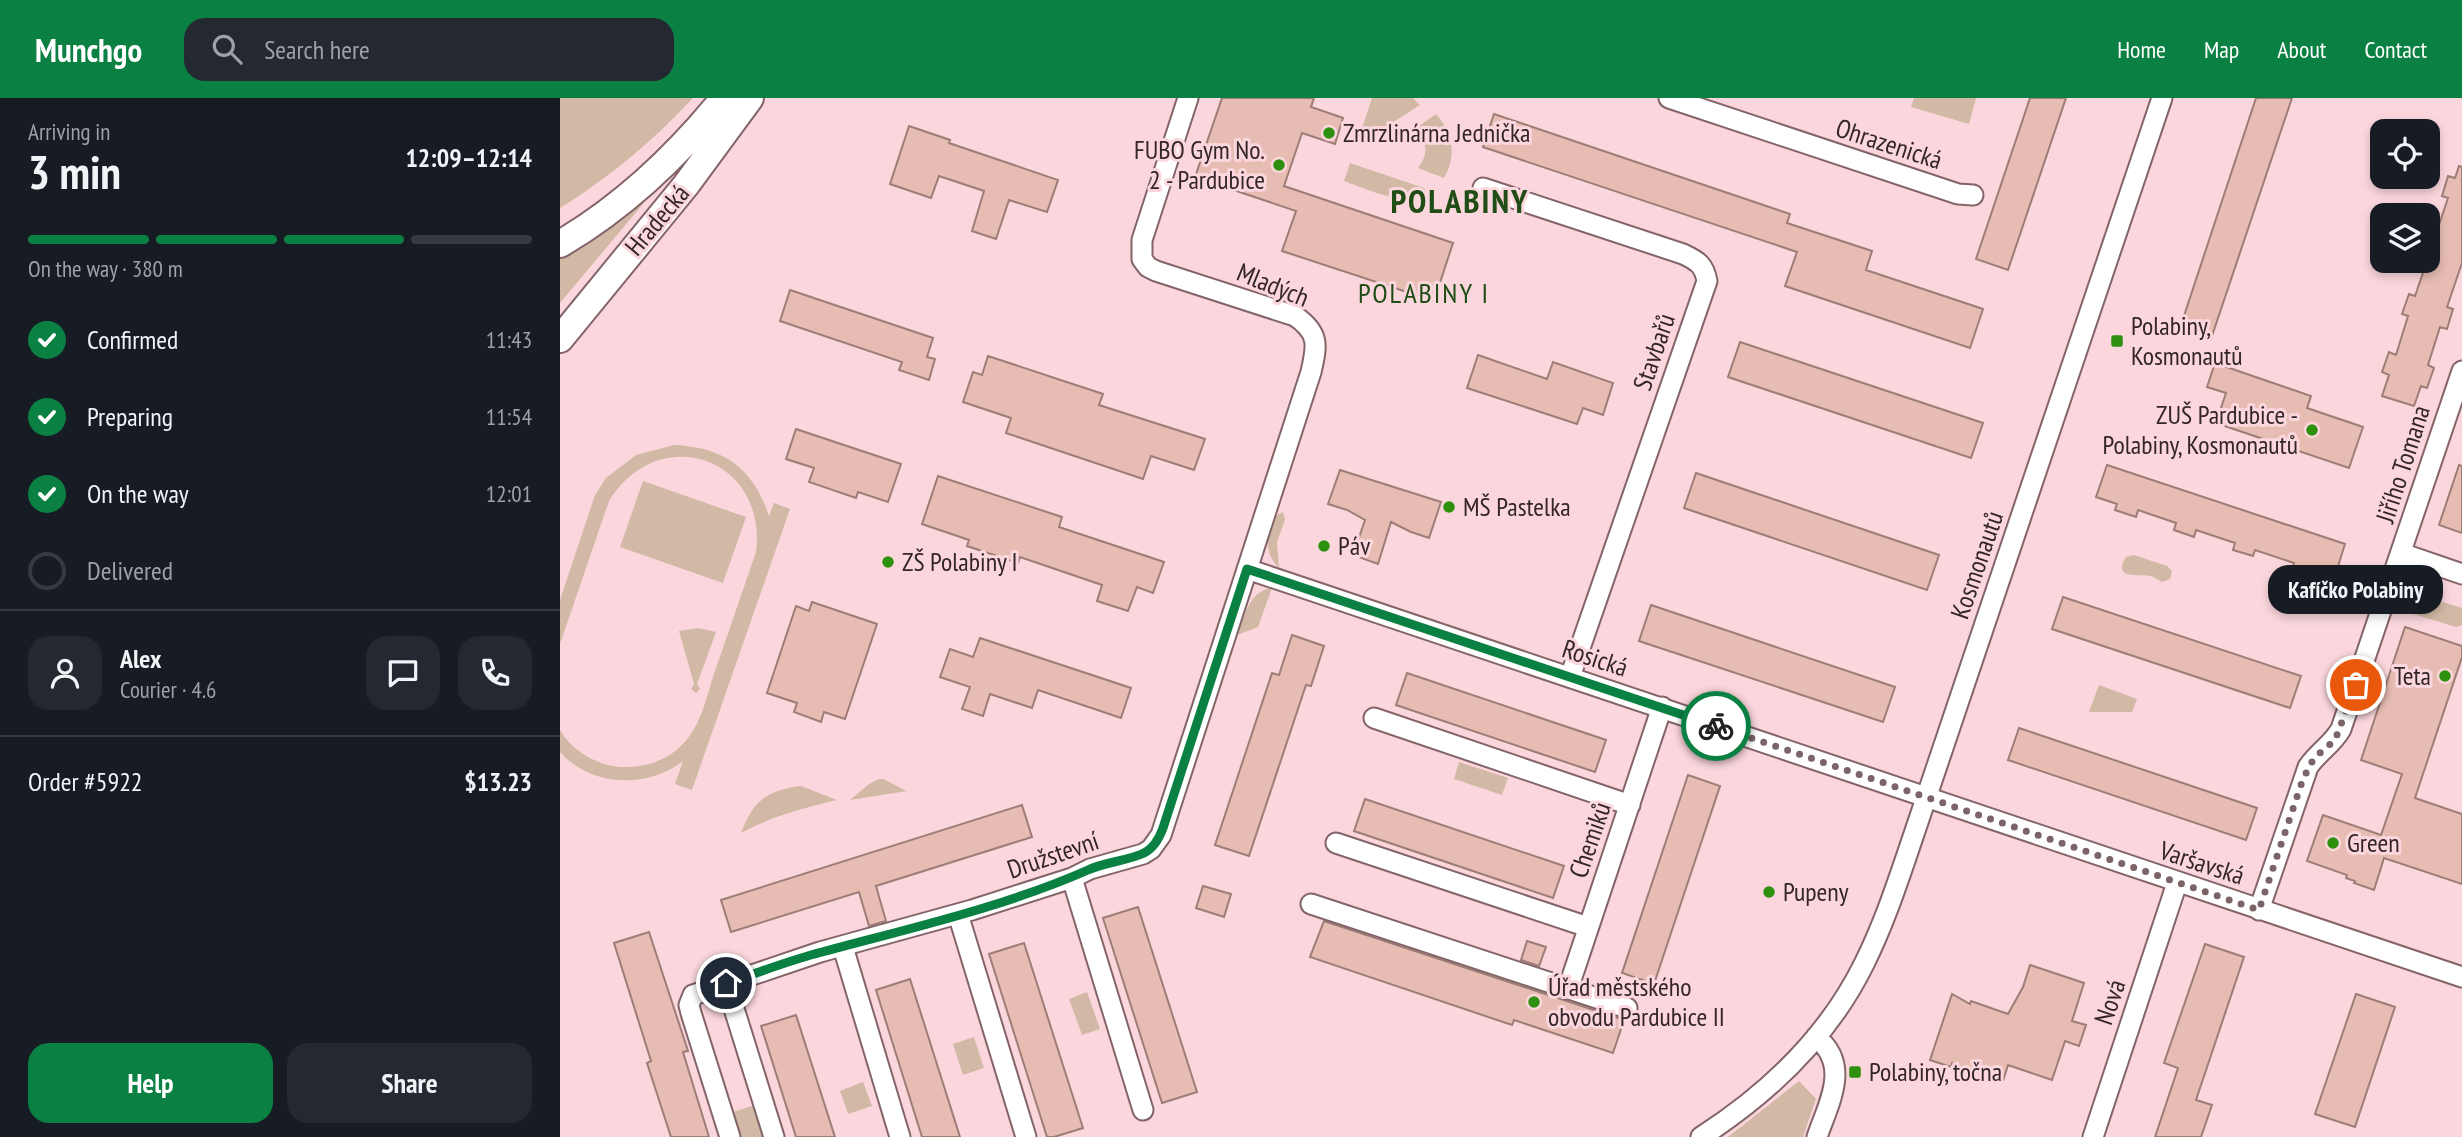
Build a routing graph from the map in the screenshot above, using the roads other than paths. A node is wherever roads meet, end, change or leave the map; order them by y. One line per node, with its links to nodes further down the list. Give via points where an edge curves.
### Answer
1 (724, 98): 8 (main road, Hradecká, via 649,177)
2 (750, 98): 9 (main road, Hradecká, via 687,185)
3 (1188, 98): 12 (street, Mladých, via 1146,224 1142,259 1156,271 1295,316 1315,339 1311,372)
4 (1669, 98): 7 (street, Ohrazenická, via 1958,194)
5 (2162, 98): 17 (street, Kosmonautů)
6 (1483, 188): 14 (street, Stavbařů, via 1683,254 1699,262 1707,281)
7 (1973, 195)
8 (560, 244)
9 (560, 339)
10 (2462, 371): 11 (street, Jiřího Tomana)
11 (2401, 553): 13 (street, Jiřího Tomana); 23 (street, via 2341,729 2314,758 2303,779)
12 (1247, 569): 14 (street, Rosická); 20 (street, Družstevní, via 1158,841 1143,854)
13 (2462, 574)
14 (1570, 677): 15 (street, Rosická)
15 (1662, 707): 17 (street, Rosická); 18 (street, Chemiků)
16 (1374, 718): 18 (street)
17 (1926, 798): 21 (street, Varšavská); 31 (street, Kosmonautů, via 1872,947 1853,985)
18 (1630, 804): 25 (street, Chemiků)
19 (1336, 843): 25 (street)
20 (1072, 878): 24 (street, Družstevní); 32 (street)
21 (2177, 883): 23 (street, Varšavská); 39 (street, Nová)
22 (1311, 904): 29 (street)
23 (2259, 910): 27 (street, Varšavská)
24 (958, 914): 26 (street, Družstevní); 36 (street)
25 (1588, 927): 29 (street, Chemiků)
26 (843, 947): 28 (street, Družstevní); 35 (street)
27 (2462, 977)
28 (726, 983): 33 (street, Družstevní, via 697,992 690,1000); 34 (street)
29 (1568, 989): 30 (street)
30 (1627, 1008)
31 (1816, 1037): 37 (street, Kosmonautů, via 1773,1085); 38 (street, via 1831,1052 1836,1071)
32 (1143, 1110)
33 (730, 1137)
34 (774, 1137)
35 (900, 1137)
36 (1026, 1137)
37 (1701, 1137)
38 (1817, 1137)
39 (2093, 1137)

